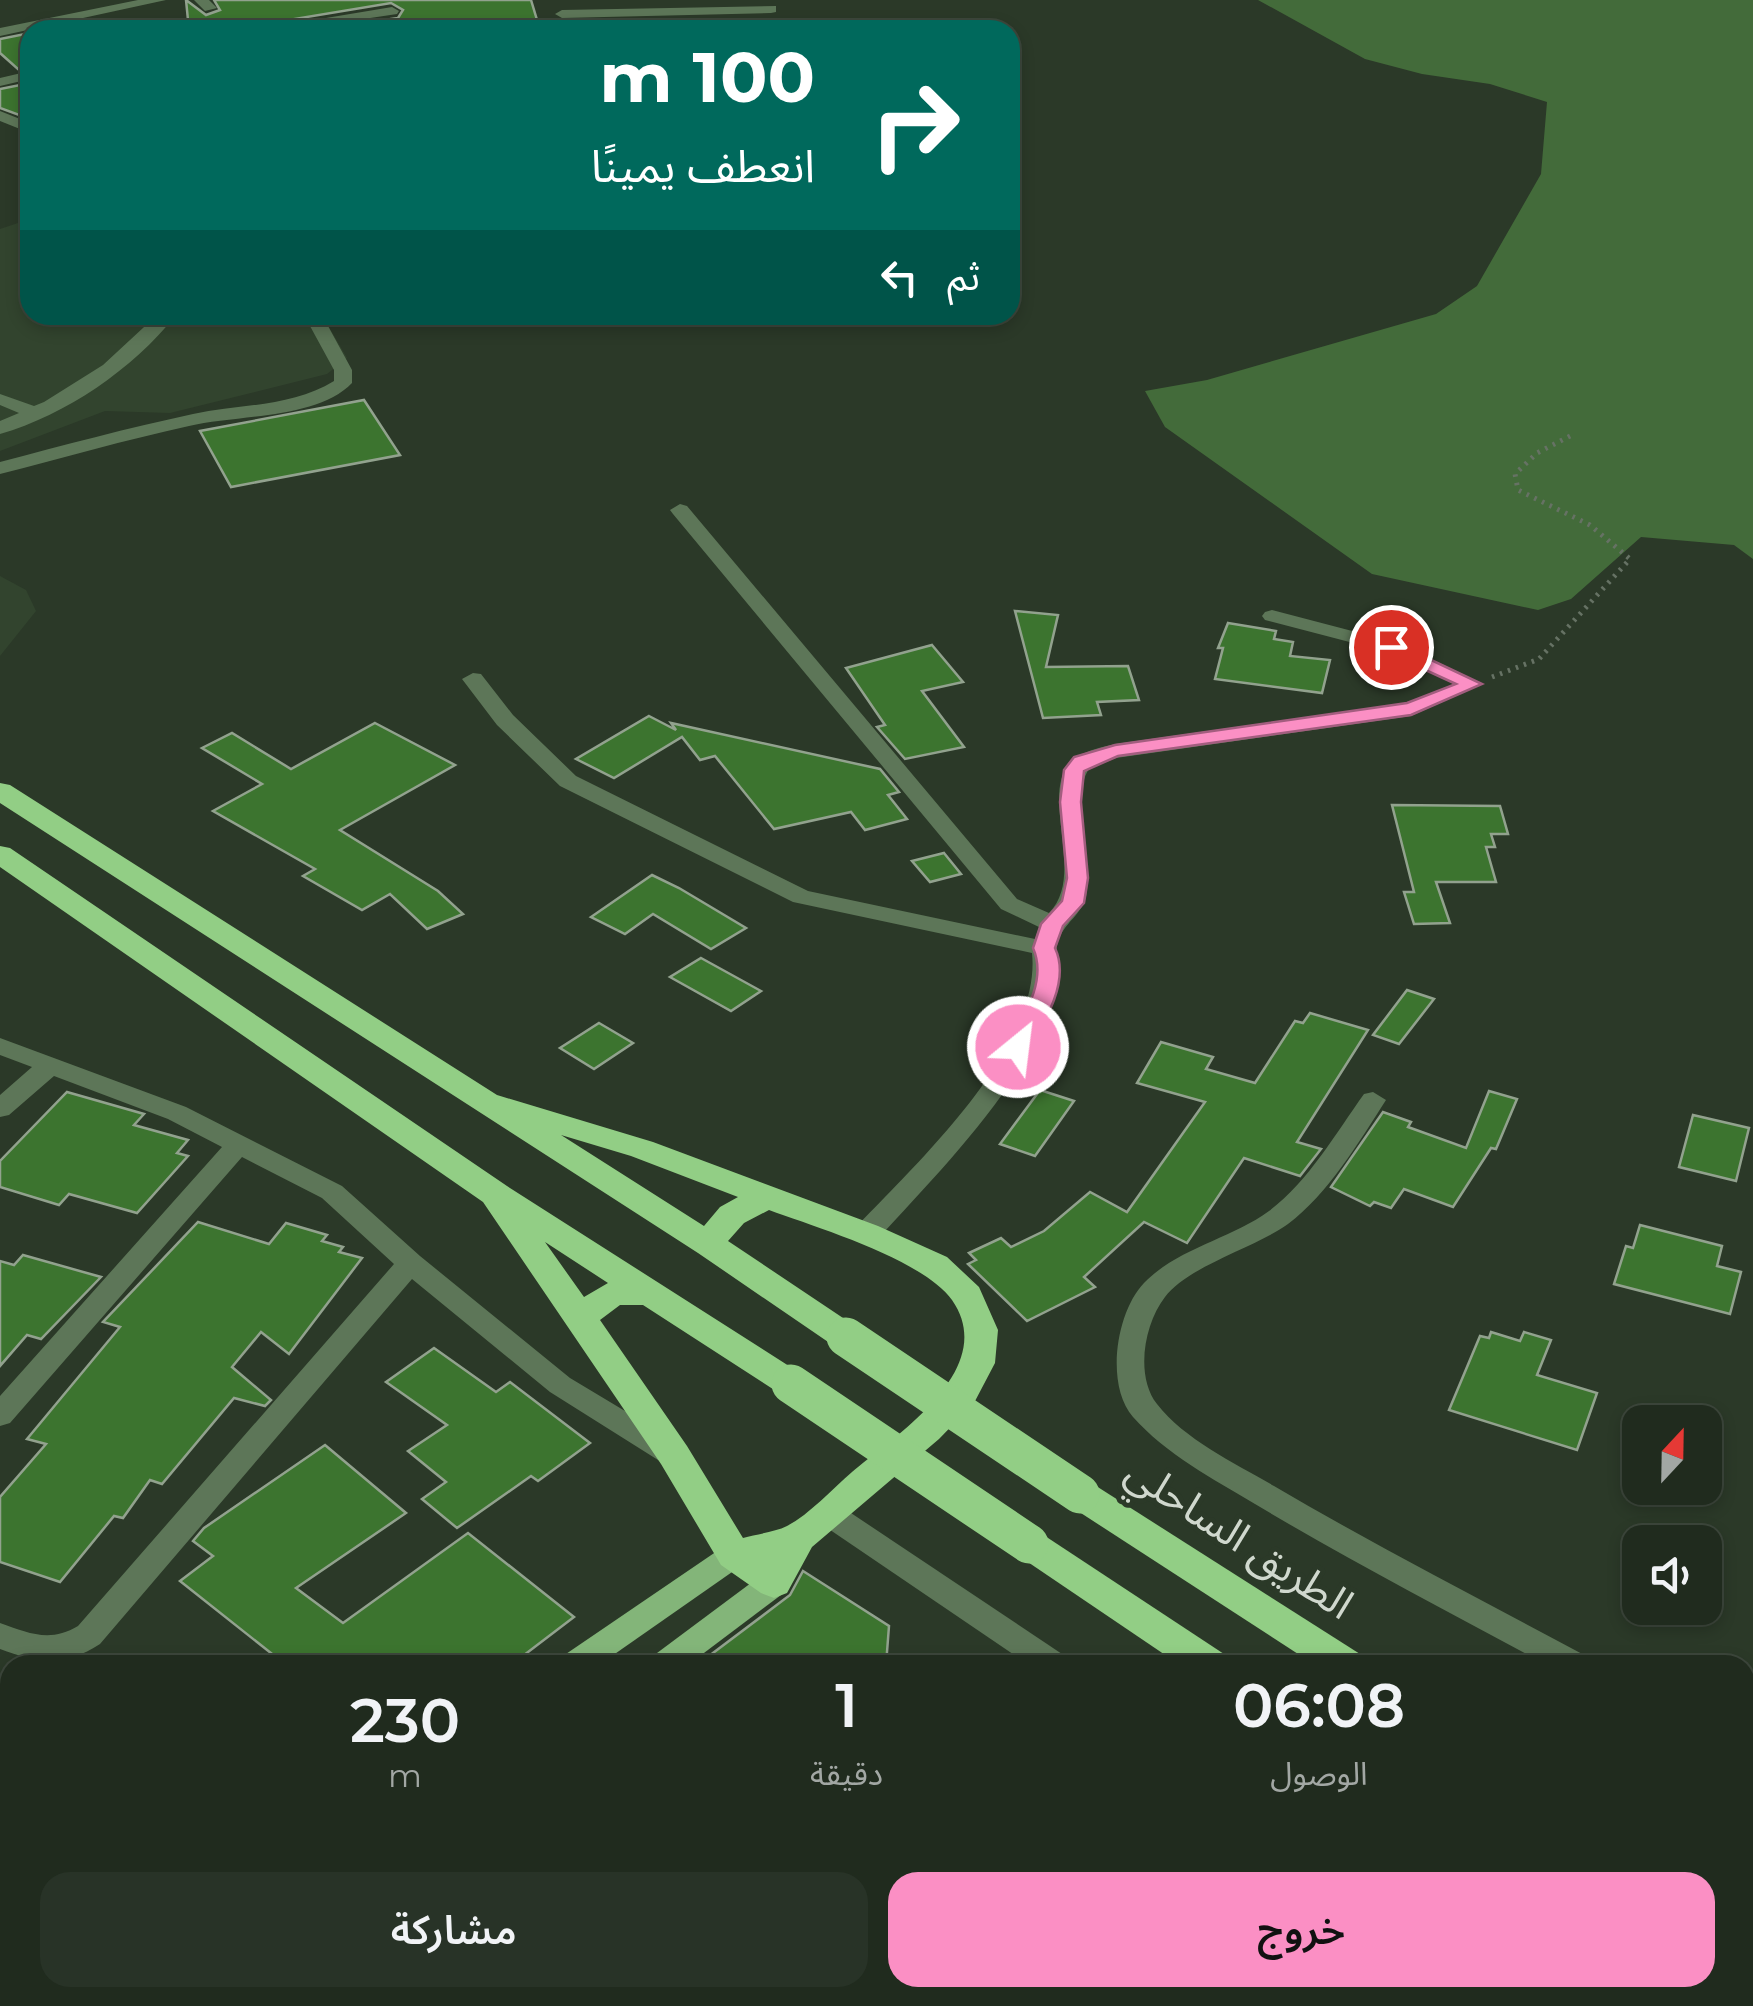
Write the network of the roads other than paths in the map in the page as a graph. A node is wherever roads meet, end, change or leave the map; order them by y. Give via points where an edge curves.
1 (159, 0) edge
2 (771, 4) edge
3 (392, 5) edge
4 (561, 7) edge
5 (60, 20) edge
6 (313, 20) edge
7 (157, 325) edge
8 (318, 325) edge
9 (0, 399) edge
10 (36, 413) junction
11 (0, 428) edge
12 (0, 468) edge
13 (680, 510) dead end
14 (1272, 616) dead end
15 (473, 679) dead end
16 (0, 790) edge
17 (0, 854) edge
18 (1048, 936) junction
19 (0, 1046) edge
20 (50, 1066) junction
21 (1373, 1100) dead end
22 (487, 1102) junction
23 (0, 1109) edge
24 (240, 1143) junction
25 (496, 1194) junction
26 (766, 1199) junction
27 (866, 1234) junction
28 (710, 1246) junction
29 (410, 1263) junction
30 (648, 1293) junction
31 (580, 1317) junction
32 (0, 1416) edge
33 (674, 1455) junction
34 (814, 1525) junction
35 (734, 1554) junction
36 (774, 1583) junction
37 (0, 1636) edge
38 (588, 1655) edge
39 (684, 1655) edge
40 (1037, 1655) edge
41 (1195, 1655) edge
42 (1330, 1655) edge
43 (1556, 1655) edge

1 - 5 street
2 - 4 street
3 - 6 street
7 - 10 street via 106,376
8 - 12 street via 343,370 337,388
9 - 10 street
10 - 11 street
13 - 18 street via 1009,904
14 - 18 street via 1391,647 1472,684 1411,709 1115,751 1082,762 1070,783 1073,903
15 - 18 street via 568,781 801,897
16 - 22 highway, الطريق الساحلي
17 - 25 highway
18 - 27 street via 1051,963 1042,1002 1018,1047 966,1122
19 - 20 street
20 - 23 street
20 - 24 street
21 - 43 street via 1319,1176 1278,1218 1154,1290 1134,1331 1128,1364 1142,1408 1196,1454 1303,1518
22 - 26 highway via 642,1149
22 - 28 highway, الطريق الساحلي
24 - 29 street via 332,1192
24 - 32 street
25 - 30 highway
25 - 31 highway
26 - 27 highway
26 - 28 highway via 727,1217
27 - 34 highway via 935,1265 968,1296 981,1330 978,1363 962,1394 926,1430
28 - 42 highway, الطريق الساحلي, bridge
29 - 33 street via 560,1384
29 - 37 street via 88,1635 70,1648 44,1652
30 - 31 highway via 613,1294
30 - 41 highway, bridge
31 - 33 highway
33 - 35 highway
34 - 35 highway
34 - 36 highway
34 - 40 street
35 - 36 highway
35 - 38 main road
36 - 39 main road

